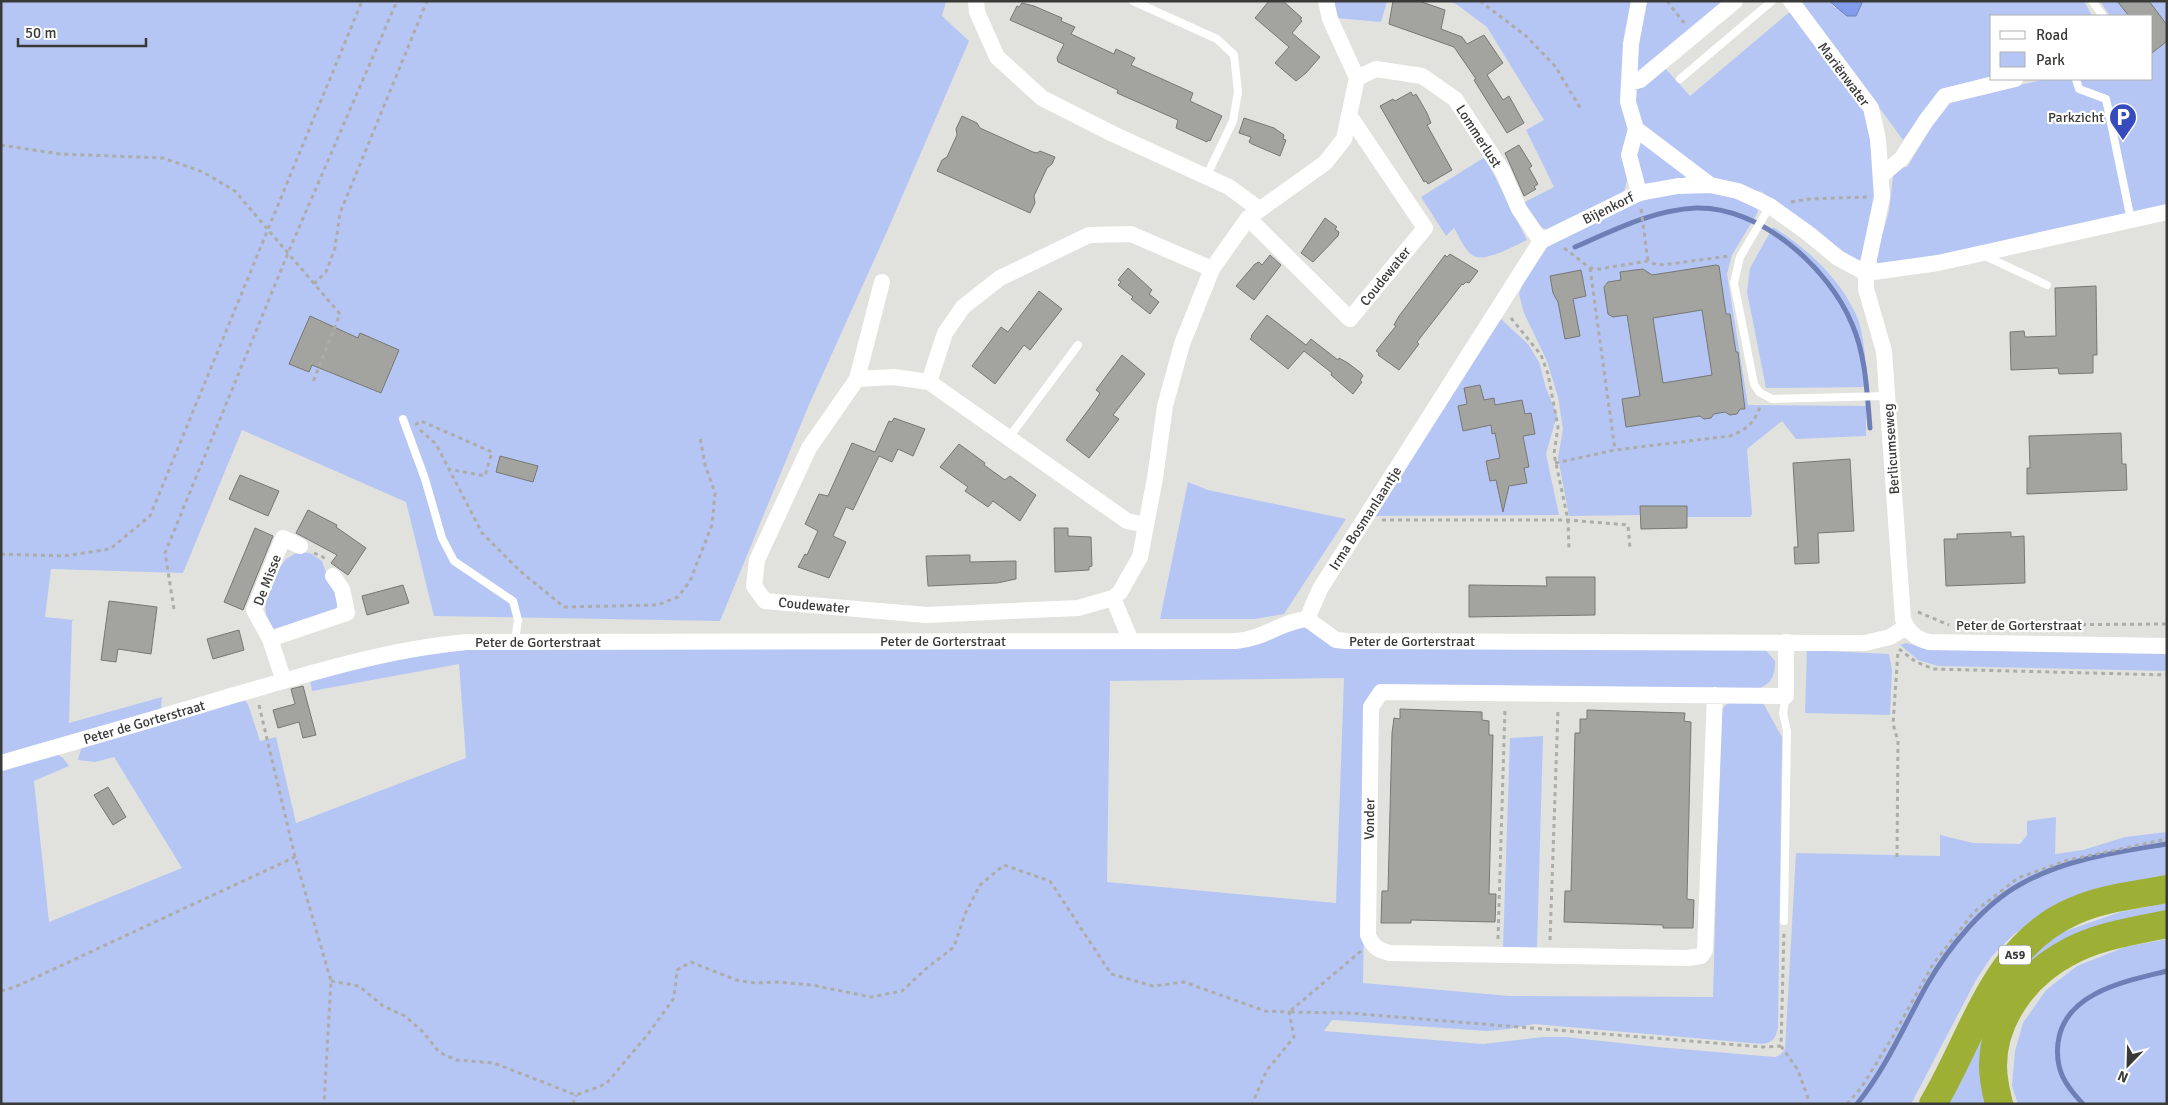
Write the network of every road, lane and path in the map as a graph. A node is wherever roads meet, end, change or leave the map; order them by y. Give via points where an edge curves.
1 (362, 1) edge
2 (396, 1) edge
3 (427, 1) edge
4 (976, 1) edge
5 (1133, 1) edge
6 (1326, 1) edge
7 (1480, 1) edge
8 (1639, 1) edge
9 (1667, 1) edge
10 (1735, 1) edge
11 (1772, 1) edge
12 (1790, 1) edge
13 (2092, 1) edge
14 (2102, 15) edge
15 (1694, 35) junction
16 (1357, 78) junction
17 (1680, 79) dead end
18 (2011, 80) edge
19 (2076, 80) edge
20 (1629, 83) junction
21 (1582, 111) dead end
22 (1349, 115) junction
23 (1636, 129) junction
24 (1, 145) edge
25 (1882, 175) junction
26 (1206, 177) junction
27 (1710, 185) junction
28 (1882, 197) junction
29 (1640, 201) junction
30 (1767, 211) junction
31 (2167, 212) edge
32 (1253, 214) junction
33 (2131, 220) junction
34 (268, 231) junction
35 (1546, 239) junction
36 (288, 253) junction
37 (1978, 254) junction
38 (1740, 257) junction
39 (1648, 261) junction
40 (1590, 268) junction
41 (1212, 269) junction
42 (1866, 272) junction
43 (882, 282) dead end
44 (314, 284) junction
45 (2048, 285) dead end
46 (1502, 306) junction
47 (1078, 345) dead end
48 (857, 379) junction
49 (312, 382) dead end
50 (929, 382) junction
51 (1765, 395) junction
52 (1883, 396) junction
53 (403, 419) joint
54 (415, 425) junction
55 (1010, 436) junction
56 (700, 437) dead end
57 (1616, 450) junction
58 (1555, 463) junction
59 (448, 468) junction
60 (1364, 520) junction
61 (1568, 520) junction
62 (1146, 524) junction
63 (300, 546) joint
64 (1630, 548) dead end
65 (1569, 549) dead end
66 (1, 554) edge
67 (333, 576) joint
68 (1113, 598) junction
69 (174, 609) dead end
70 (1307, 619) junction
71 (1904, 619) junction
72 (2167, 624) edge
73 (1952, 625) dead end
74 (2000, 625) dead end
75 (270, 639) junction
76 (516, 641) junction
77 (1131, 641) junction
78 (1786, 642) junction
79 (1894, 643) junction
80 (2167, 646) edge
81 (2167, 674) edge
82 (284, 681) junction
83 (255, 689) junction
84 (1505, 693) junction
85 (1558, 694) junction
86 (1715, 695) junction
87 (1786, 696) junction
88 (1, 763) edge
89 (2167, 839) edge
90 (295, 857) junction
91 (1897, 857) dead end
92 (2167, 889) edge
93 (1784, 921) joint
94 (2167, 924) edge
95 (1371, 943) junction
96 (1498, 955) junction
97 (1549, 956) junction
98 (331, 981) junction
99 (1, 991) edge
100 (1289, 1012) junction
101 (1781, 1046) junction
102 (576, 1095) junction
103 (324, 1104) edge
104 (573, 1104) edge
105 (1252, 1104) edge
106 (1810, 1104) edge
107 (1847, 1104) edge
108 (1932, 1104) edge
109 (2000, 1104) edge

1 - 34 path
2 - 36 path
3 - 44 path via 340,212 335,248 326,272
4 - 26 street, Coudewater via 976,12 997,57 1042,98
5 - 26 lane via 1217,39 1234,55 1238,92 1233,120
6 - 16 street via 1330,19
7 - 21 path via 1526,36 1555,66
8 - 20 street via 1631,44
9 - 15 path
10 - 15 street
11 - 17 lane
12 - 25 street, Mariënwater via 1871,108
13 - 14 lane
15 - 20 street via 1640,80
16 - 22 street
16 - 35 street, Lommerlust via 1376,69 1422,76 1455,99 1503,172 1519,209
18 - 25 street via 1945,96 1902,158
19 - 33 lane via 2079,89 2106,99
20 - 23 street via 1628,102
22 - 32 street via 1344,139 1325,163
22 - 32 street, Coudewater via 1425,228 1350,319
23 - 27 street
23 - 29 street via 1629,155
24 - 34 path via 60,154 163,158 203,172 235,191
25 - 28 street, Mariënwater
26 - 32 street, Coudewater via 1229,187
27 - 29 street, Bijenkorf via 1678,186
27 - 30 street, Bijenkorf via 1738,191
28 - 30 path via 1808,199
28 - 42 street, Mariënwater
29 - 35 street, Bijenkorf
29 - 39 path
30 - 38 lane
30 - 42 street, Bijenkorf via 1809,234 1838,258
31 - 33 street
32 - 41 street
33 - 37 street
34 - 36 path
34 - 66 path via 150,516 110,549 64,556
35 - 40 path
35 - 46 street
36 - 44 path
36 - 69 path via 164,553
37 - 42 street via 1938,263
37 - 45 lane
38 - 39 path via 1727,255 1657,265
38 - 51 lane via 1734,283 1754,384
39 - 40 path
40 - 57 path
41 - 50 street via 1131,234 1089,235 1000,278 963,307 945,333
41 - 62 street via 1182,344 1165,406
42 - 52 street, Berlicumseweg via 1866,289 1884,351
43 - 48 street, Coudewater
44 - 49 path via 340,314
46 - 58 path via 1541,355 1548,374 1558,427
46 - 60 street, Irma Bosmanlaantje
47 - 55 lane
48 - 50 street via 894,377
48 - 68 street, Coudewater via 809,448 756,560 754,586 765,601 926,615 1078,608
50 - 55 street
51 - 52 lane via 1772,399
51 - 57 path via 1754,422 1730,436
52 - 71 street, Berlicumseweg
53 - 54 path
53 - 76 lane via 442,538 454,561 513,600 518,620
54 - 59 path via 436,444
54 - 59 path via 422,421 492,452 485,476
55 - 62 street via 1127,521
56 - 59 path via 715,494 712,526 690,581 678,597 658,605 564,607 520,571 482,533
57 - 58 path
58 - 61 path
60 - 61 path
60 - 70 street, Irma Bosmanlaantje via 1320,589
61 - 64 path via 1628,525
61 - 65 path
62 - 68 street via 1140,556 1120,592
63 - 67 path via 323,557
63 - 75 street, De Misse via 283,538 254,610
67 - 75 street via 342,590 347,613
68 - 77 street
70 - 77 street, Peter de Gorterstraat via 1248,640
70 - 78 street, Peter de Gorterstraat via 1336,640 1346,641
71 - 73 path, Peter de Gorterstraat via 1916,611 1942,624
71 - 79 street, Peter de Gorterstraat
71 - 80 street, Peter de Gorterstraat via 1919,639 1929,642
72 - 74 path, Peter de Gorterstraat
75 - 82 street, De Misse
76 - 77 street, Peter de Gorterstraat
76 - 82 street, Peter de Gorterstraat via 435,645
78 - 79 street, Peter de Gorterstraat
78 - 87 street
79 - 81 path via 1916,662 1934,669
79 - 91 path via 1893,724 1898,741
82 - 83 street, Peter de Gorterstraat
83 - 88 street, Peter de Gorterstraat
83 - 90 path
84 - 85 street, Vonder
84 - 95 street, Vonder via 1381,692 1371,707 1368,935
84 - 96 path
85 - 86 street, Vonder
85 - 97 path
86 - 87 street, Vonder
86 - 97 street via 1705,950 1701,956 1687,958
87 - 93 lane via 1783,713 1787,731
89 - 107 path via 2068,860 2018,878 1974,912 1933,964 1892,1038 1861,1088
90 - 98 path
90 - 99 path
92 - 108 highway, A59 via 2075,910 2045,925 2008,963 1992,987
93 - 101 path
94 - 109 highway, A59 via 2124,933 2069,952 2031,978 2007,1012 1995,1047 1993,1066
95 - 96 street via 1378,950 1390,953
95 - 100 path
96 - 97 street
98 - 102 path via 359,986 383,1006 405,1016 439,1052 456,1060 494,1063
98 - 103 path
100 - 101 path via 1348,1013
100 - 102 path via 1265,1011 1184,982 1153,986 1111,974 1050,881 1004,865 980,885 965,914 954,947 902,991 871,997 812,985 755,983 736,980 691,962 677,970 674,998 606,1084
100 - 105 path via 1294,1037 1267,1070
101 - 106 path via 1798,1070
102 - 104 path

